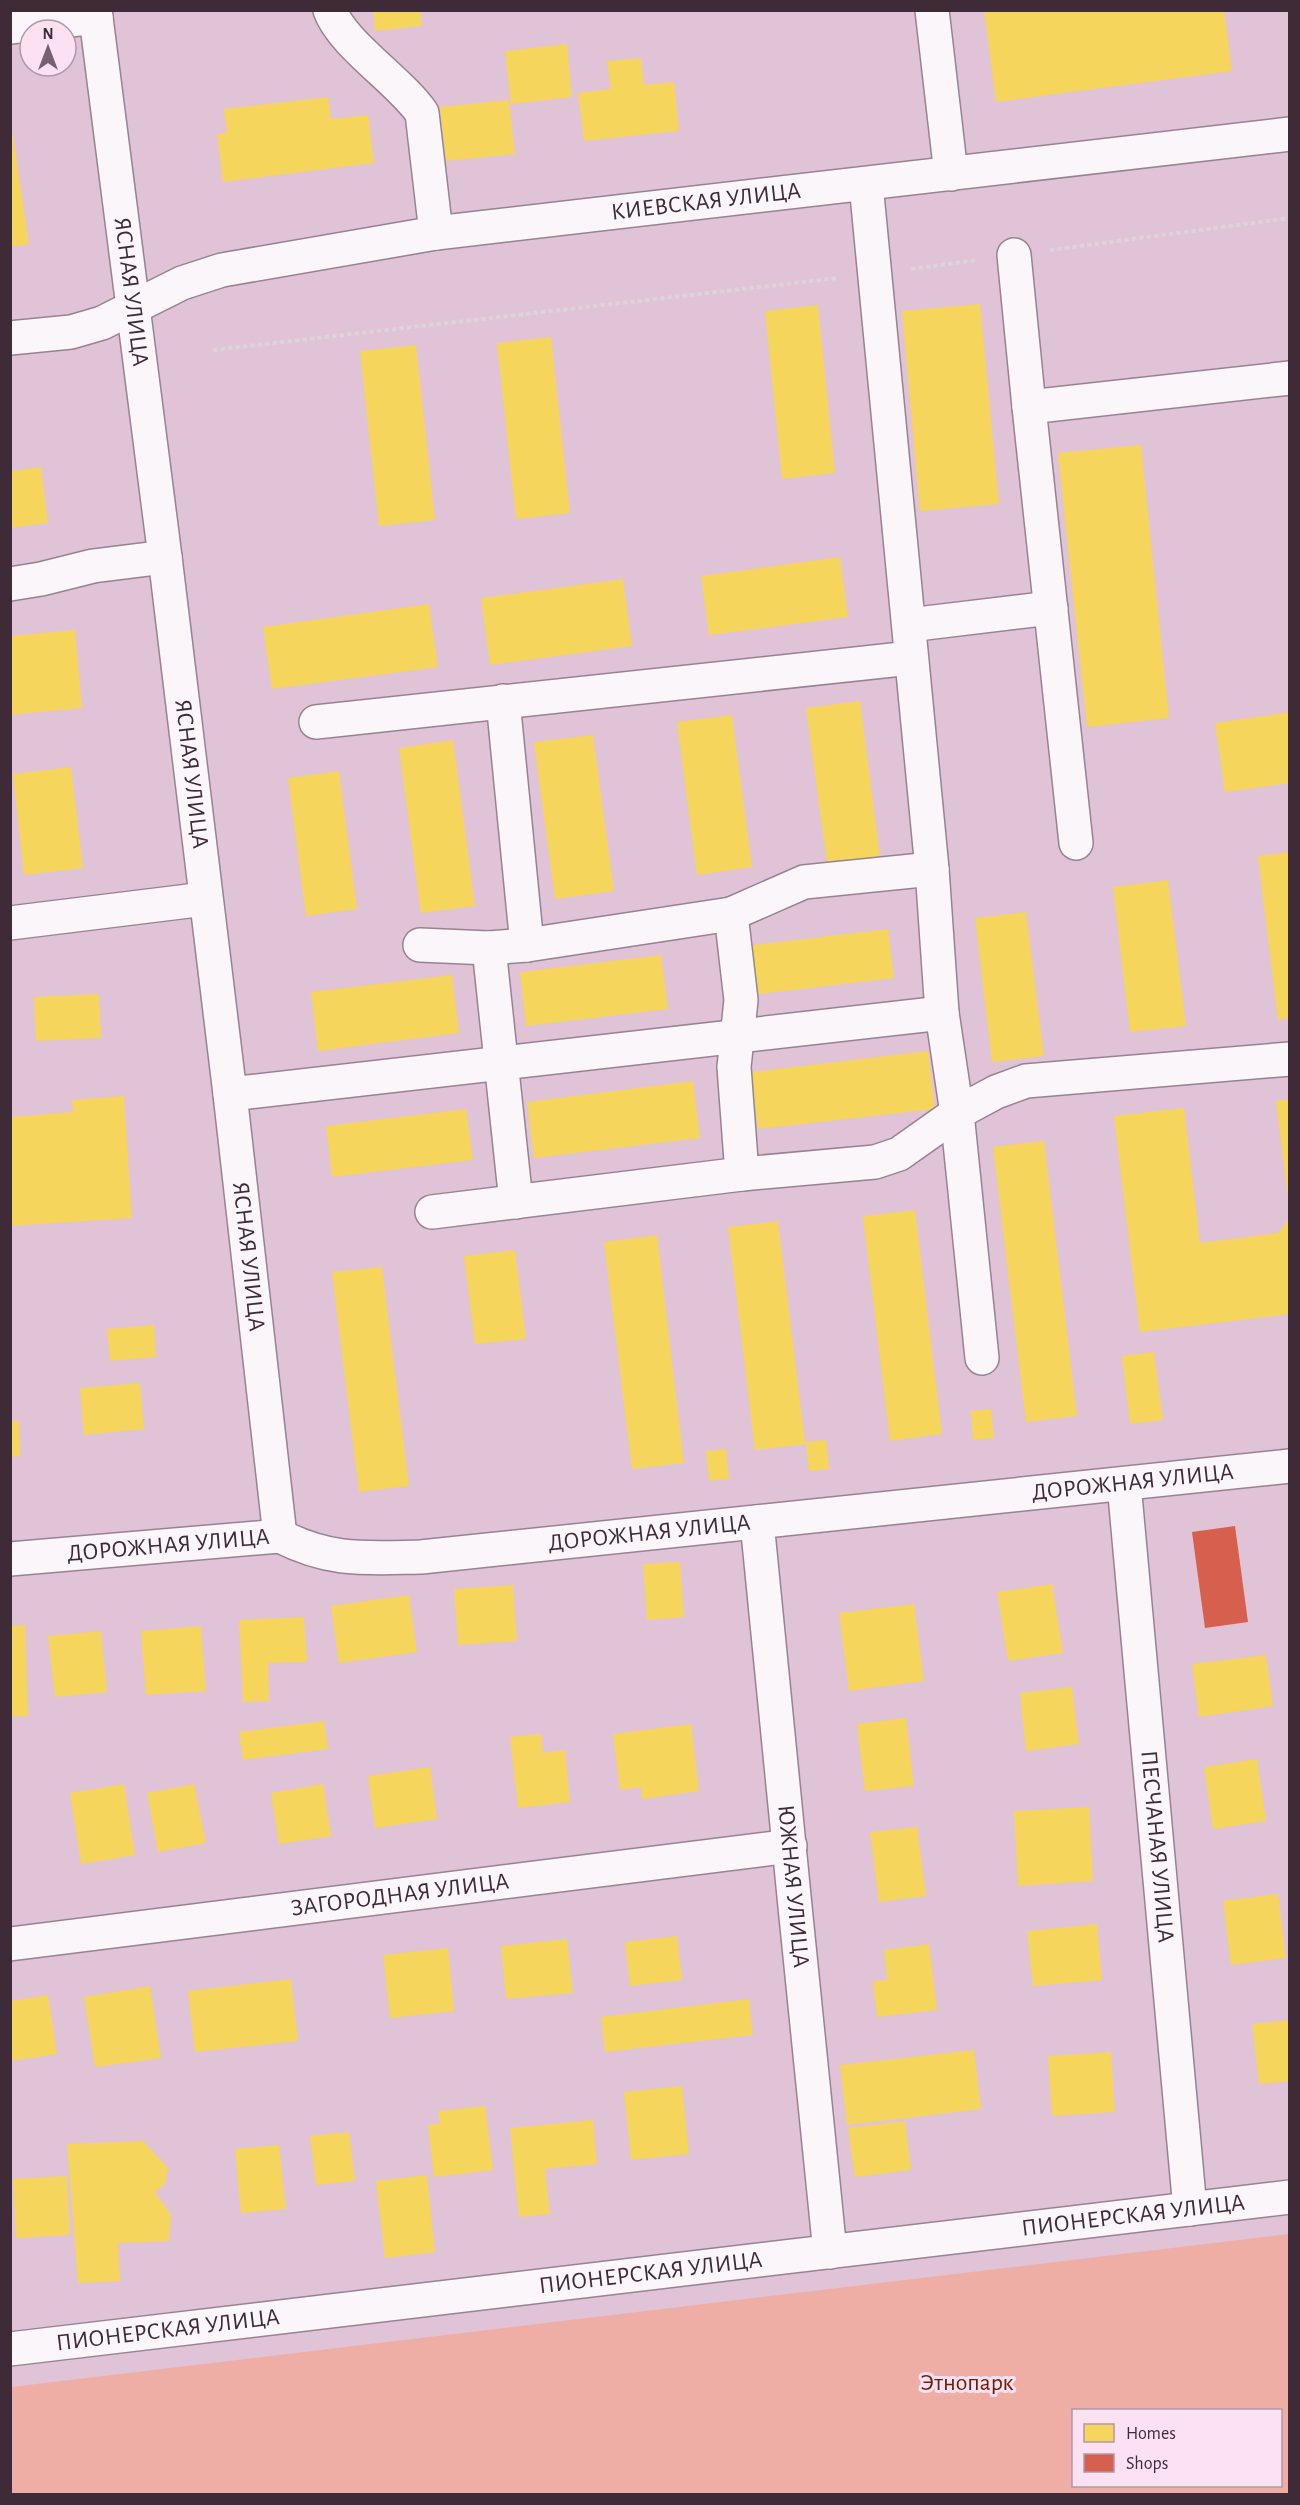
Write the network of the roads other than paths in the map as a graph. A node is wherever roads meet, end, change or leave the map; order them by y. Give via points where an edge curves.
1 (330, 10) edge
2 (932, 10) edge
3 (96, 14) edge
4 (10, 27) edge
5 (1290, 134) edge
6 (951, 174) junction
7 (866, 184) junction
8 (436, 233) junction
9 (1014, 255) road end
10 (132, 307) junction
11 (10, 338) edge
12 (1290, 378) edge
13 (1029, 407) junction
14 (165, 557) junction
15 (10, 584) edge
16 (1051, 608) junction
17 (909, 625) junction
18 (911, 658) junction
19 (503, 701) junction
20 (316, 722) dead end
21 (1076, 843) dead end
22 (932, 869) junction
23 (205, 899) junction
24 (731, 914) junction
25 (10, 923) edge
26 (420, 945) dead end
27 (527, 945) junction
28 (489, 948) junction
29 (942, 1013) junction
30 (737, 1037) junction
31 (1290, 1059) edge
32 (501, 1063) junction
33 (230, 1094) junction
34 (957, 1113) junction
35 (742, 1174) junction
36 (516, 1202) junction
37 (432, 1212) dead end
38 (982, 1358) dead end
39 (1290, 1466) edge
40 (1124, 1484) junction
41 (757, 1522) junction
42 (280, 1536) junction
43 (10, 1559) edge
44 (790, 1846) junction
45 (10, 1944) edge
46 (1290, 2197) edge
47 (1190, 2210) junction
48 (830, 2252) junction
49 (10, 2349) edge

1 - 8 street via 344,34 422,113
2 - 6 street
3 - 4 street
3 - 10 street, ЯСНАЯ УЛИЦА
5 - 6 street, КИЕВСКАЯ УЛИЦА
6 - 7 street, КИЕВСКАЯ УЛИЦА
7 - 8 street, КИЕВСКАЯ УЛИЦА
7 - 17 street
8 - 10 street, КИЕВСКАЯ УЛИЦА via 222,270 182,283
9 - 13 street
10 - 11 street, КИЕВСКАЯ УЛИЦА via 102,323 71,332
10 - 14 street, ЯСНАЯ УЛИЦА
12 - 13 street
13 - 16 street
14 - 15 street via 93,566
14 - 23 street, ЯСНАЯ УЛИЦА
16 - 17 street
16 - 21 street
17 - 18 street
18 - 19 street
18 - 22 street
19 - 20 street
19 - 27 street
22 - 24 street via 804,882
22 - 29 street
23 - 25 street
23 - 33 street, ЯСНАЯ УЛИЦА
24 - 27 street
24 - 30 street via 741,1000
26 - 28 street
27 - 28 street
28 - 32 street
29 - 30 street
29 - 34 street
30 - 32 street
30 - 35 street via 734,1067
31 - 34 street via 1026,1081
32 - 33 street
32 - 36 street
33 - 42 street, ЯСНАЯ УЛИЦА
34 - 35 street via 899,1154 875,1162
34 - 38 street
35 - 36 street
36 - 37 street
39 - 40 street, ДОРОЖНАЯ УЛИЦА
40 - 41 street, ДОРОЖНАЯ УЛИЦА
40 - 47 street, ПЕСЧАНАЯ УЛИЦА
41 - 42 street, ДОРОЖНАЯ УЛИЦА via 421,1557 350,1558 306,1549
41 - 44 street, ЮЖНАЯ УЛИЦА
42 - 43 street, ДОРОЖНАЯ УЛИЦА
44 - 45 street, ЗАГОРОДНАЯ УЛИЦА
44 - 48 street, ЮЖНАЯ УЛИЦА
46 - 47 street, ПИОНЕРСКАЯ УЛИЦА
47 - 48 street, ПИОНЕРСКАЯ УЛИЦА
48 - 49 street, ПИОНЕРСКАЯ УЛИЦА

